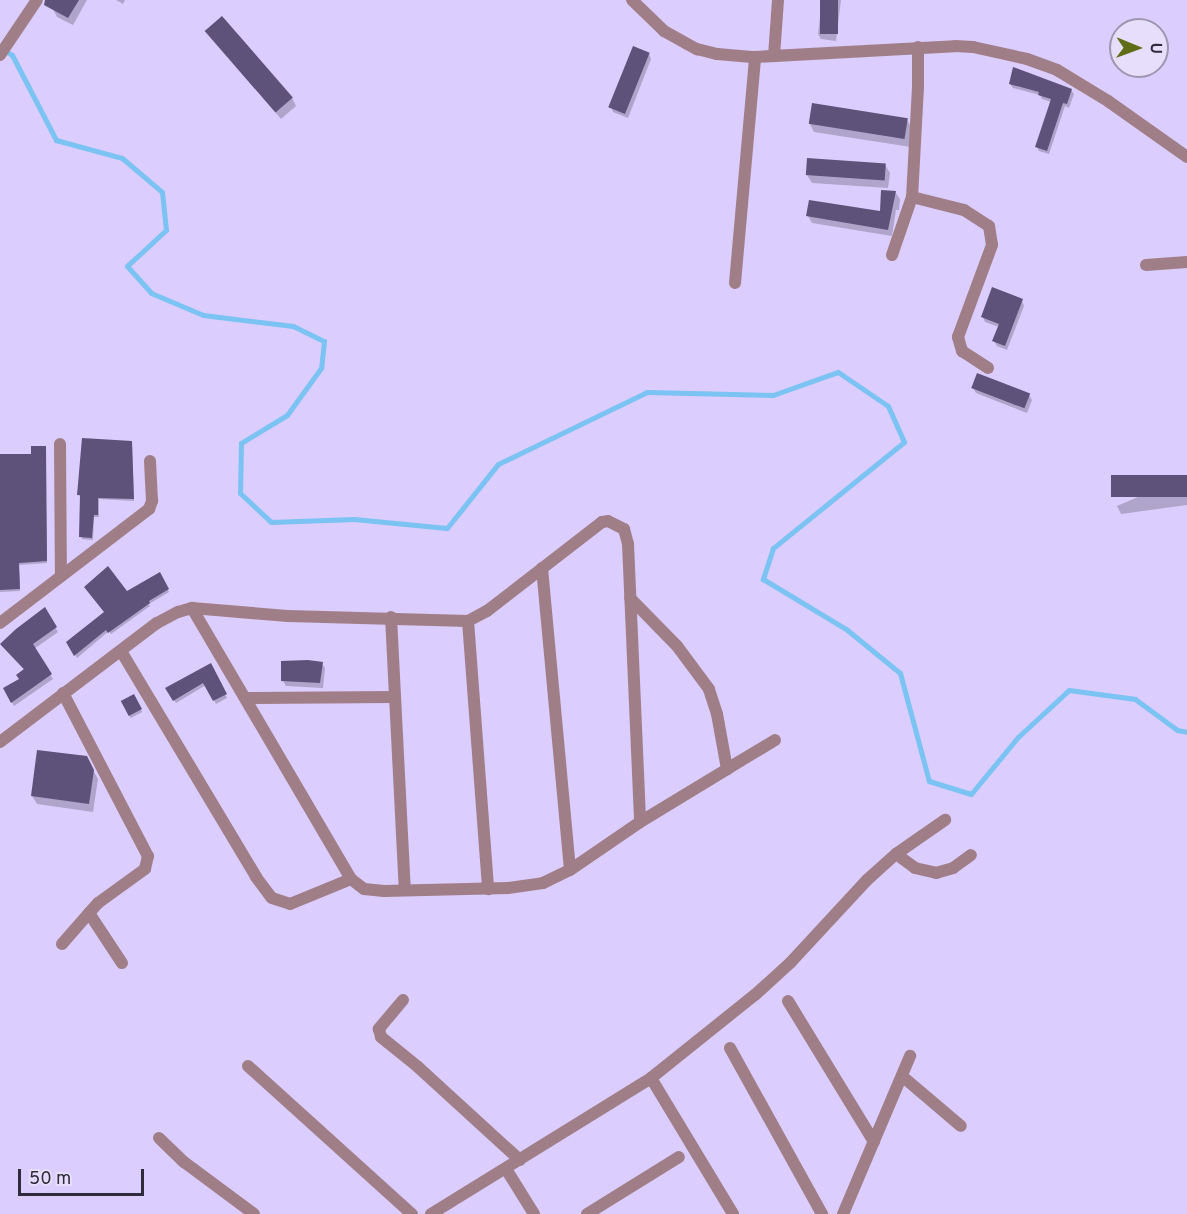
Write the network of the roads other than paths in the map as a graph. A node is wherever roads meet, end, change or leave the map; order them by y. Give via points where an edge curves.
1 (37, 0) edge
2 (632, 0) edge
3 (778, 0) edge
4 (918, 47) junction
5 (0, 55) edge
6 (774, 56) junction
7 (755, 57) junction
8 (1187, 157) edge
9 (912, 197) junction
10 (892, 255) dead end
11 (1187, 262) edge
12 (1146, 265) dead end
13 (735, 284) dead end
14 (988, 368) dead end
15 (60, 444) dead end
16 (150, 461) dead end
17 (542, 568) junction
18 (61, 576) junction
19 (630, 598) junction
20 (192, 608) junction
21 (392, 617) junction
22 (468, 621) junction
23 (0, 623) edge
24 (121, 651) junction
25 (63, 693) junction
26 (394, 697) junction
27 (245, 698) junction
28 (775, 740) dead end
29 (0, 742) edge
30 (727, 769) junction
31 (945, 820) dead end
32 (640, 822) junction
33 (896, 854) junction
34 (971, 855) dead end
35 (570, 870) junction
36 (351, 879) junction
37 (405, 889) junction
38 (488, 889) junction
39 (89, 913) junction
40 (62, 944) dead end
41 (122, 963) dead end
42 (403, 1000) dead end
43 (788, 1001) dead end
44 (730, 1048) dead end
45 (910, 1056) dead end
46 (248, 1066) dead end
47 (902, 1076) junction
48 (651, 1078) junction
49 (961, 1126) dead end
50 (159, 1138) dead end
51 (874, 1142) junction
52 (679, 1157) dead end
53 (520, 1160) junction
54 (506, 1169) junction
55 (254, 1214) edge
56 (412, 1214) edge
57 (431, 1214) edge
58 (534, 1214) edge
59 (587, 1214) edge
60 (733, 1214) edge
61 (822, 1214) edge
62 (843, 1214) edge

1 - 5 street
2 - 7 street via 664,31 697,49
3 - 6 street
4 - 6 street
4 - 8 street via 973,47 1057,70
4 - 9 street
6 - 7 street
7 - 13 street
9 - 10 street
9 - 14 street via 964,210 989,226 992,245 958,337 962,351
11 - 12 street
15 - 18 street
16 - 18 street via 149,509
17 - 19 street via 602,522 613,521 626,533
17 - 22 street
17 - 35 street
18 - 23 street
19 - 30 street via 677,646 709,690
19 - 32 street
20 - 21 street via 288,616
20 - 24 street via 168,616
20 - 27 street
21 - 22 street
21 - 26 street
22 - 38 street
24 - 25 street
24 - 36 street via 272,898 290,904
25 - 29 street
25 - 39 street via 149,860 145,870
26 - 27 street
26 - 37 street
27 - 36 street
28 - 30 street
30 - 32 street
31 - 33 street
32 - 35 street
33 - 34 street via 922,872 936,873 953,868
33 - 48 street via 756,994
35 - 38 street via 526,887
36 - 37 street via 361,888 371,890
37 - 38 street
39 - 40 street
39 - 41 street
42 - 53 street via 379,1029 381,1037
43 - 51 street
44 - 61 street
45 - 47 street
46 - 56 street
47 - 49 street
47 - 51 street
48 - 53 street
48 - 60 street
50 - 55 street
51 - 62 street
52 - 59 street
53 - 54 street
54 - 57 street
54 - 58 street

